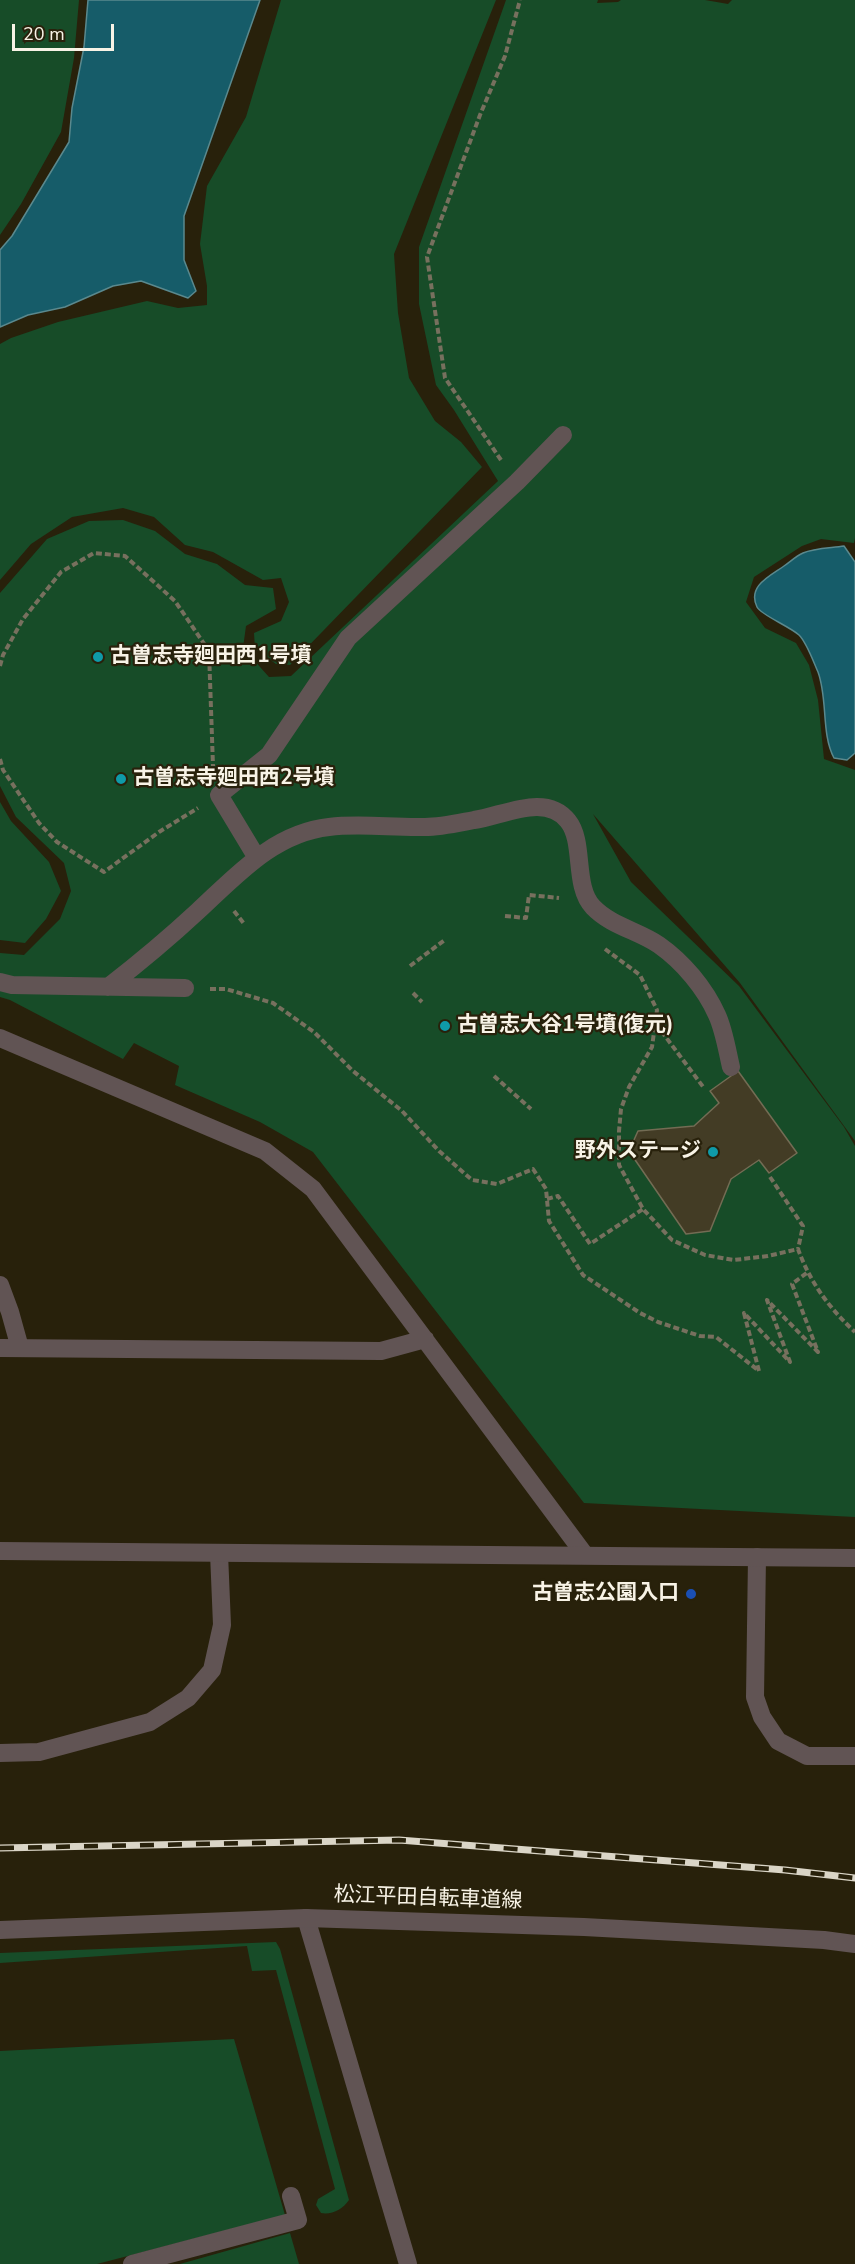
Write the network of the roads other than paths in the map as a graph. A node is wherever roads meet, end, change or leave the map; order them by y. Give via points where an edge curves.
1 (563, 435) dead end
2 (257, 858) junction
3 (0, 982) edge
4 (108, 987) junction
5 (185, 988) road end
6 (0, 1038) edge
7 (731, 1067) dead end
8 (0, 1285) edge
9 (425, 1339) junction
10 (0, 1348) edge
11 (20, 1348) junction
12 (0, 1551) edge
13 (219, 1553) junction
14 (585, 1555) junction
15 (757, 1557) junction
16 (855, 1558) edge
17 (0, 1752) edge
18 (855, 1756) edge
19 (306, 1918) junction
20 (0, 1930) edge
21 (855, 1944) edge
22 (291, 2196) dead end
23 (132, 2264) edge
24 (408, 2264) edge

1 - 2 street via 348,638 269,755 219,795
2 - 4 street
2 - 7 street via 295,836 328,827 427,827 529,807 549,807 568,821 577,843 581,880 592,906 621,927 659,945 690,972 717,1015
3 - 4 street
4 - 5 street
6 - 9 street via 265,1151 313,1189
8 - 11 street
9 - 11 street via 381,1351
9 - 14 street
10 - 11 street
12 - 13 street
13 - 14 street
13 - 17 street via 222,1625 212,1670 188,1698 150,1722 39,1752
14 - 15 street
15 - 16 street
15 - 18 street via 755,1697 762,1717 778,1741 807,1756
19 - 20 street, 松江平田自転車道線
19 - 21 street, 松江平田自転車道線 via 584,1927
19 - 24 street
22 - 23 street via 298,2220

